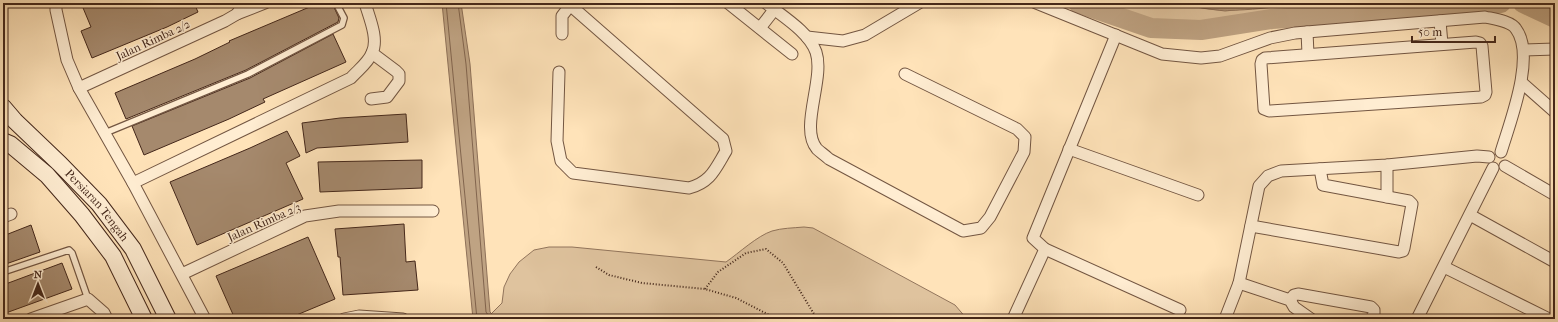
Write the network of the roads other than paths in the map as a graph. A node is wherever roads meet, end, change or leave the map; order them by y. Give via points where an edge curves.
1 (56, 3) edge
2 (244, 3) edge
3 (265, 3) edge
4 (336, 3) edge
5 (365, 3) edge
6 (728, 3) edge
7 (919, 3) edge
8 (1036, 3) edge
9 (571, 4) edge
10 (770, 6) edge
11 (236, 14) junction
12 (1440, 21) junction
13 (760, 28) junction
14 (1307, 32) junction
15 (562, 34) dead end
16 (1116, 35) junction
17 (807, 37) junction
18 (1442, 44) junction
19 (1555, 49) edge
20 (1524, 50) junction
21 (372, 53) junction
22 (792, 54) dead end
23 (1308, 54) junction
24 (559, 72) dead end
25 (905, 74) dead end
26 (1522, 83) junction
27 (79, 88) junction
28 (370, 99) dead end
29 (3, 107) edge
30 (1555, 112) edge
31 (105, 133) junction
32 (3, 141) edge
33 (1069, 148) junction
34 (1501, 152) junction
35 (1491, 163) junction
36 (1387, 164) junction
37 (1505, 166) junction
38 (1320, 169) junction
39 (133, 183) junction
40 (1198, 195) dead end
41 (1555, 195) edge
42 (1386, 196) junction
43 (432, 211) dead end
44 (1470, 215) junction
45 (1251, 226) junction
46 (1044, 249) junction
47 (1555, 262) edge
48 (1444, 267) junction
49 (3, 272) edge
50 (182, 274) junction
51 (1239, 283) junction
52 (88, 299) junction
53 (1290, 300) junction
54 (1180, 310) dead end
55 (31, 319) edge
56 (107, 319) edge
57 (144, 319) edge
58 (168, 319) edge
59 (206, 319) edge
60 (344, 319) edge
61 (403, 319) edge
62 (1013, 319) edge
63 (1225, 319) edge
64 (1311, 319) edge
65 (1371, 319) edge
66 (1417, 319) edge
67 (1549, 319) edge

1 - 27 street via 67,60
2 - 11 street, Jalan Rimba 2/2
3 - 11 street, Jalan Rimba 2/2
4 - 31 lane via 344,18 342,25 248,74
5 - 21 street via 373,31
6 - 13 street
7 - 17 street via 865,35 843,41
8 - 16 street
9 - 15 street via 562,16
9 - 24 street via 723,139 726,151 708,179 689,188 573,173 561,161 557,141
10 - 13 street
10 - 17 street
11 - 27 street, Jalan Rimba 2/2
12 - 14 street
12 - 18 street
12 - 20 street via 1485,17 1502,21 1516,28
13 - 22 street
14 - 16 street via 1270,38 1220,56 1201,58 1162,54
14 - 23 street
16 - 33 street
17 - 25 street via 816,53 818,73 810,130 816,148 829,159 963,231 981,228 990,217 1024,152 1025,137 1017,128
18 - 23 street
18 - 23 street via 1480,43 1485,95 1266,111 1262,60
19 - 20 street
20 - 26 street
21 - 28 street via 399,74 399,81 387,96
21 - 39 street via 351,78
26 - 30 street
26 - 34 street
27 - 31 street
29 - 58 street, Persiaran Tengah via 99,204 133,249
31 - 39 street
32 - 57 street, Persiaran Tengah via 47,175 82,215 113,256
33 - 40 street
33 - 46 street via 1033,238
34 - 35 street via 1492,154
34 - 37 street via 1505,156
35 - 36 street via 1477,156
35 - 37 street via 1497,169
35 - 44 street
36 - 38 street
36 - 42 street
37 - 41 street
38 - 42 street via 1323,185
38 - 45 street via 1281,171 1268,176 1259,186
39 - 50 street
42 - 45 street via 1412,204 1403,251
43 - 50 street, Jalan Rimba 2/3 via 339,211 305,216
44 - 47 street
44 - 48 street
45 - 51 street
46 - 54 street
46 - 62 street
48 - 66 street
48 - 67 street
49 - 52 lane via 69,250
50 - 59 street
51 - 53 street
51 - 63 street
52 - 55 street
52 - 56 street
53 - 64 street via 1294,307
53 - 65 street via 1298,294 1371,307 1374,314
60 - 61 street via 359,316

